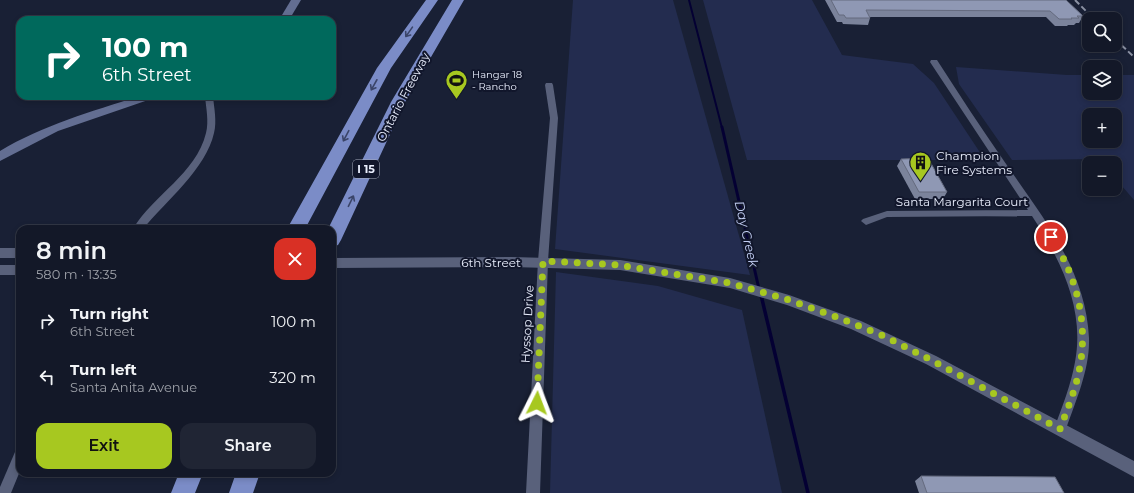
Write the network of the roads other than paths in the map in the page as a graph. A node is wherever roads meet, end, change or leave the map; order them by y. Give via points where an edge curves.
1 (296, 0) edge
2 (432, 0) edge
3 (458, 0) edge
4 (286, 16) edge
5 (934, 62) dead end
6 (548, 85) dead end
7 (139, 100) edge
8 (209, 100) edge
9 (0, 157) edge
10 (1036, 213) junction
11 (866, 221) dead end
12 (141, 225) edge
13 (298, 225) edge
14 (336, 232) edge
15 (0, 253) edge
16 (16, 253) edge
17 (543, 261) junction
18 (336, 263) edge
19 (0, 270) edge
20 (16, 270) edge
21 (1060, 429) junction
22 (16, 465) edge
23 (1134, 469) edge
24 (189, 477) edge
25 (247, 477) edge
26 (4, 493) edge
27 (183, 493) edge
28 (241, 493) edge
29 (533, 493) edge

1 - 4 main road
2 -> 13 highway, I 15 via 384,68
14 -> 3 highway, Ontario Freeway / I 15 via 398,102
5 - 10 street
6 - 17 street, Hyssop Drive via 554,118
7 - 9 main road via 48,132
8 - 12 street via 210,132 201,153
10 - 11 street, Santa Margarita Court via 887,214
10 - 21 street via 1070,273 1082,323 1079,373
15 - 16 street
17 - 18 street, 6th Street
17 - 21 street, 6th Street via 620,265 730,283 789,300 890,339
17 - 29 street, Hyssop Drive
19 - 20 street
21 - 23 street, 6th Street
22 - 26 street
24 - 27 highway
25 - 28 highway

